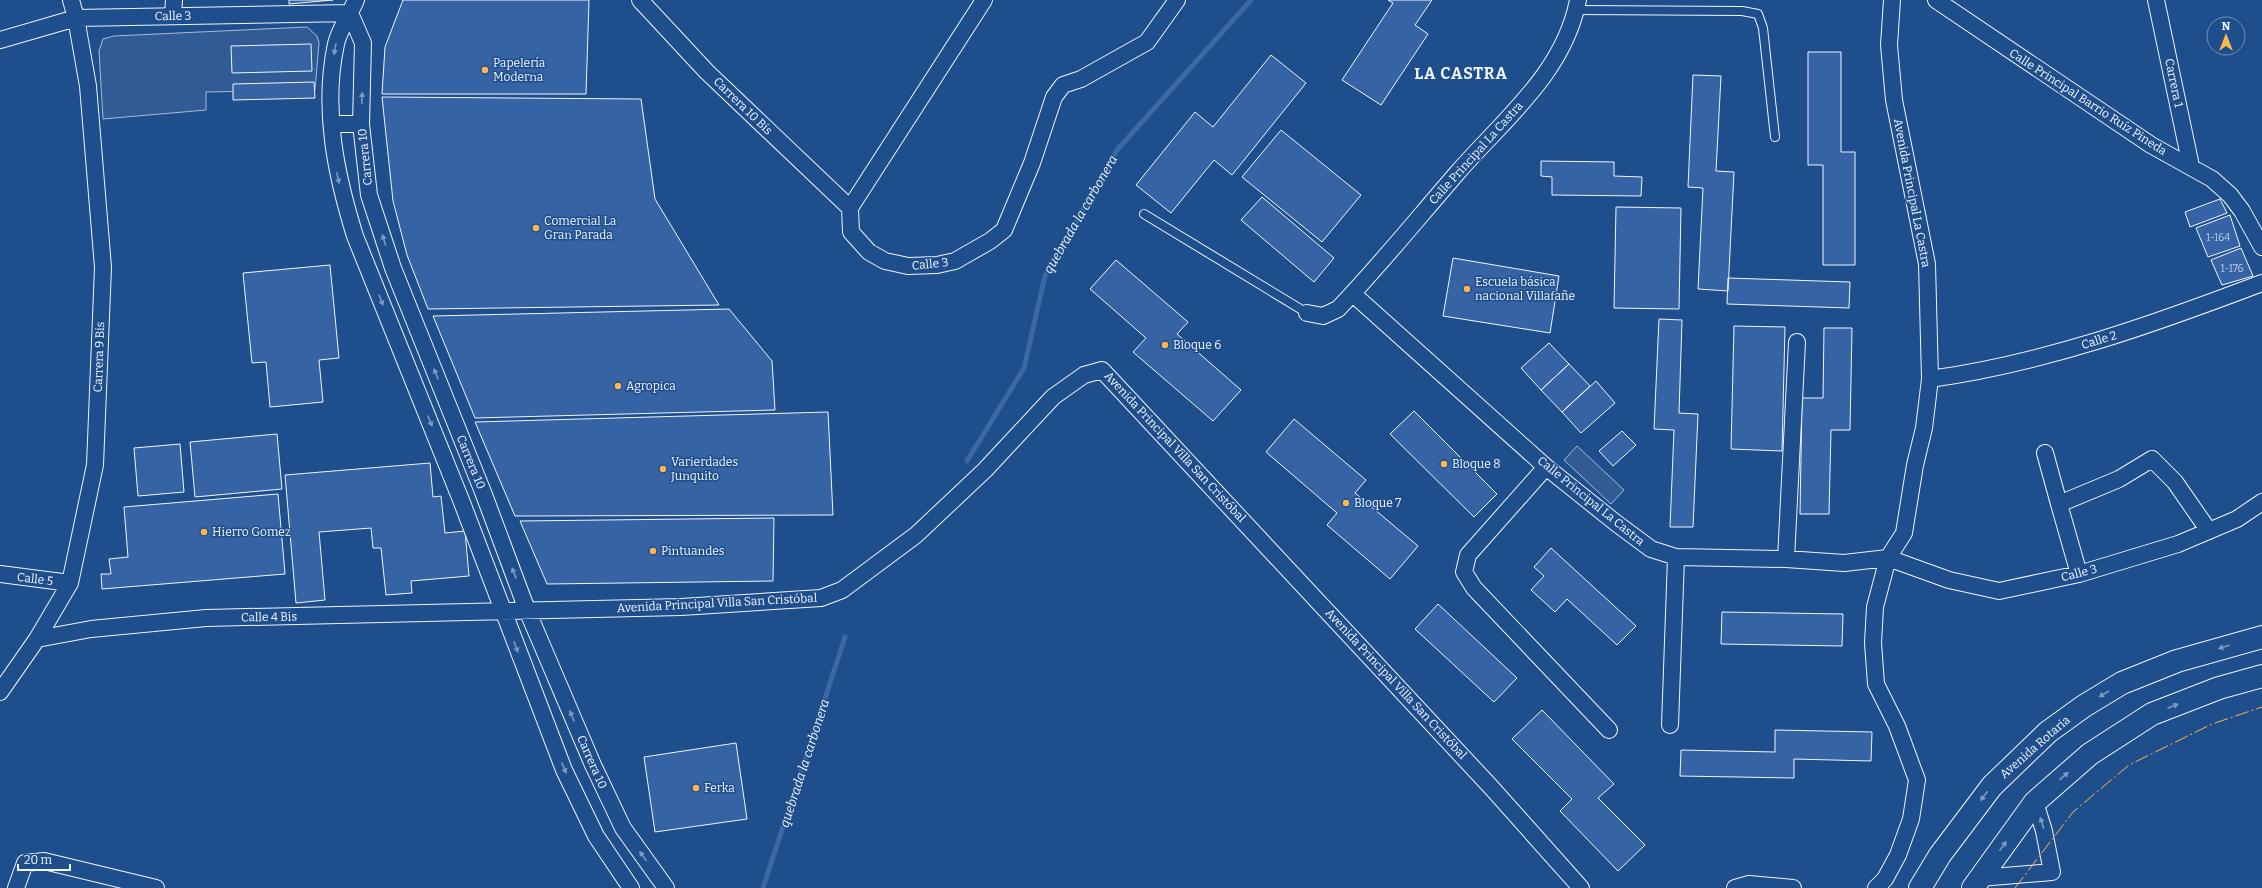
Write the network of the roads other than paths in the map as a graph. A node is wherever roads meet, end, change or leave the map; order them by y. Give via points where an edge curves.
1 (71, 0) edge
2 (174, 0) edge
3 (640, 0) edge
4 (984, 0) edge
5 (1177, 0) edge
6 (1892, 0) edge
7 (1936, 0) edge
8 (2156, 0) edge
9 (1577, 5) edge
10 (353, 6) edge
11 (173, 16) junction
12 (76, 18) junction
13 (0, 40) edge
14 (332, 124) junction
15 (361, 124) junction
16 (1775, 137) dead end
17 (2191, 166) junction
18 (850, 208) junction
19 (1144, 214) dead end
20 (2262, 247) edge
21 (393, 268) junction
22 (370, 274) junction
23 (2262, 283) edge
24 (1353, 294) junction
25 (1307, 313) joint
26 (1797, 342) dead end
27 (1930, 379) junction
28 (2045, 453) dead end
29 (1546, 467) junction
30 (2262, 502) edge
31 (2059, 504) junction
32 (2209, 531) junction
33 (1676, 557) junction
34 (1888, 558) junction
35 (1786, 559) junction
36 (0, 574) edge
37 (2079, 574) junction
38 (70, 583) junction
39 (502, 610) junction
40 (527, 610) junction
41 (2262, 637) edge
42 (38, 639) junction
43 (2262, 676) edge
44 (0, 692) edge
45 (1670, 725) dead end
46 (1609, 730) dead end
47 (2035, 802) junction
48 (1977, 883) edge
49 (16, 888) edge
50 (156, 888) edge
51 (631, 888) edge
52 (666, 888) edge
53 (1581, 888) edge
54 (1735, 888) edge
55 (1793, 888) edge
56 (1876, 888) edge
57 (1920, 888) edge

1 - 12 street, Carrera 9 Bis
2 - 11 street
3 - 18 street, Carrera 10 Bis via 707,72
4 - 18 street
5 - 18 street, Calle 3 via 1147,42 1081,79 1063,85 1054,97 1032,163 1004,230 990,241 955,261 937,265 908,266 884,261 869,252 851,232
6 - 27 street, Avenida Principal La Castra via 1889,45 1894,100 1927,264
7 - 17 street, Calle Principal Barrio Ruíz Pineda via 2151,145
8 - 17 street, Carrera 1
9 - 16 lane via 1742,11 1758,14 1763,28
9 - 24 street, Calle Principal La Castra via 1567,36 1550,68 1509,119 1460,170
10 - 11 street, Calle 3
10 -> 14 street, Carrera 10 via 336,43 330,82
15 -> 10 street, Carrera 10 via 364,43
11 - 12 street, Calle 3
12 - 13 street, Calle 3
12 - 38 street, Carrera 9 Bis via 88,86 103,267 95,465
14 - 15 street
14 -> 22 street, Carrera 10 via 335,160 343,197
21 -> 15 street, Carrera 10 via 369,195
17 - 20 street, Calle Principal Barrio Ruíz Pineda via 2212,179 2230,195
19 - 25 lane
21 - 22 street
40 -> 21 street, Carrera 10 via 483,492
22 -> 39 street, Carrera 10 via 461,500
23 - 27 street, Calle 2 via 2147,325 2080,346 1968,374
24 - 25 street, Calle Principal La Castra via 1338,309 1323,316
24 - 29 street, Calle Principal La Castra
26 - 35 street
27 - 34 street, Avenida Principal La Castra via 1924,428 1904,533
28 - 31 street
29 - 33 street, Calle Principal La Castra via 1651,549
29 - 46 street via 1468,555 1464,572 1474,588
30 - 32 street, Calle 3 via 2237,518
31 - 32 street via 2119,479 2152,459 2175,482
31 - 37 street
32 - 37 street, Calle 3 via 2178,544
33 - 35 street, Calle Principal La Castra
33 - 45 street
34 - 35 street, Calle Principal La Castra via 1844,563
34 - 37 street, Calle 3 via 1949,580 1999,591
34 - 56 street, Avenida Principal La Castra via 1875,607 1873,643 1876,684 1897,726 1917,780 1911,819 1898,855 1885,879
36 - 38 street, Calle 5
38 - 42 street, Carrera 9 Bis
39 - 40 street, Avenida Principal Villa San Cristóbal
39 - 42 street, Calle 4 Bis via 206,618 92,629
39 -> 51 street, Carrera 10 via 564,770 596,836
52 -> 40 street, Carrera 10 via 623,828 593,765
40 - 53 street, Avenida Principal Villa San Cristóbal via 681,607 806,600 821,598 842,590 916,534 985,470 1053,397 1084,375 1102,370 1490,786
41 -> 57 main road, Avenida Rotaria via 2177,661 2122,683 2048,732 1992,786 1940,855
42 - 44 street, Carrera 9 Bis
47 -> 43 main road via 2090,754 2152,714 2219,688
48 -> 47 main road
48 -> 47 street via 2052,872
49 - 50 street via 25,863 44,861
54 - 55 street via 1749,884

